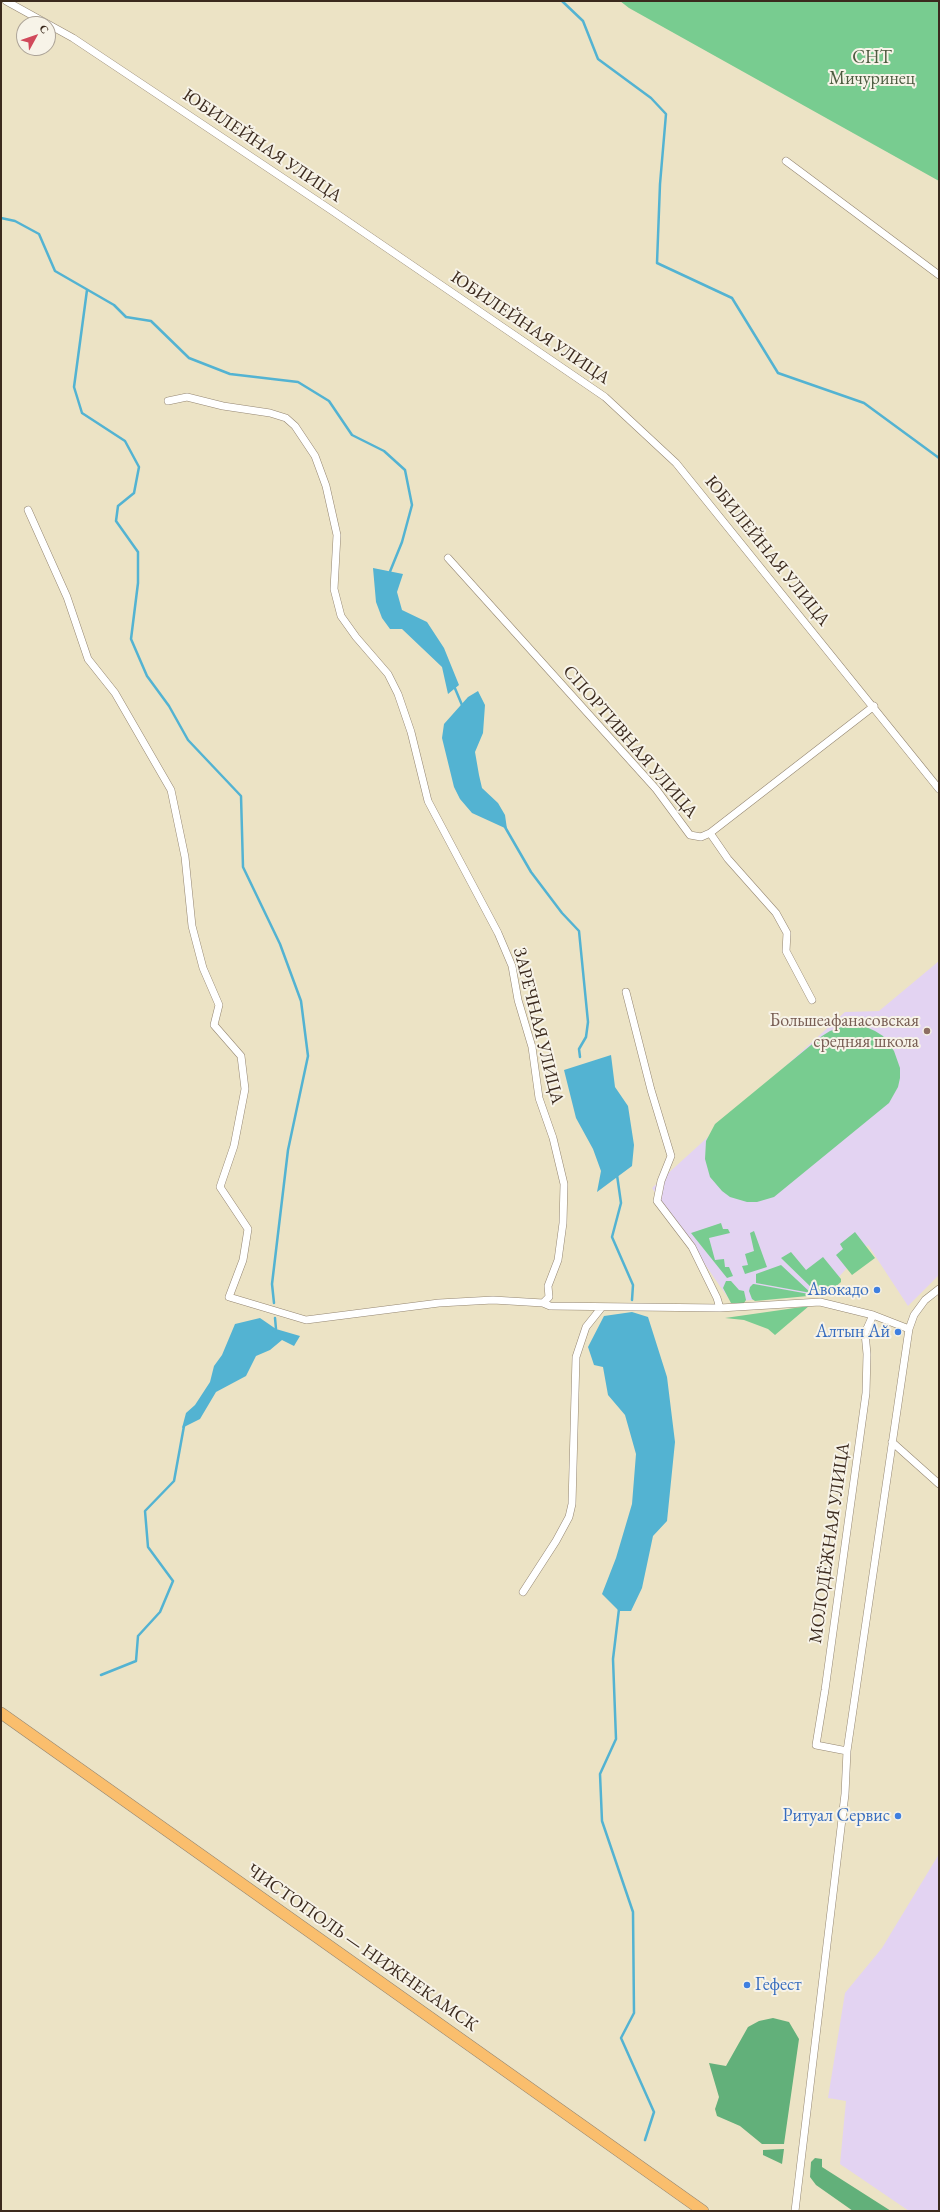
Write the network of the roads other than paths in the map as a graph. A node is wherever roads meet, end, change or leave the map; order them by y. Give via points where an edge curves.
1 (6, 1) edge
2 (786, 161) dead end
3 (939, 276) edge
4 (168, 401) dead end
5 (28, 510) dead end
6 (448, 558) dead end
7 (874, 706) junction
8 (939, 789) edge
9 (710, 833) junction
10 (626, 992) dead end
11 (812, 1000) dead end
12 (939, 1289) edge
13 (543, 1303) junction
14 (602, 1307) junction
15 (720, 1308) junction
16 (873, 1315) junction
17 (908, 1330) junction
18 (892, 1442) junction
19 (939, 1484) edge
20 (523, 1592) dead end
21 (1, 1713) edge
22 (847, 1751) junction
23 (703, 2211) edge
24 (794, 2211) edge

1 - 7 street, ЮБИЛЕЙНАЯ УЛИЦА via 73,38 605,397 676,463
2 - 3 street
4 - 13 street, ЗАРЕЧНАЯ УЛИЦА via 187,397 286,418 295,426 315,456 326,486 337,535 334,589 341,616 388,674 398,694 411,732 428,801 498,933 512,966 518,1000 532,1047 539,1098 553,1138 564,1184 563,1223 558,1260 548,1286 549,1297
5 - 13 street via 67,597 88,658 115,693 171,790 185,856 192,926 203,968 219,1005 214,1025 241,1056 245,1089 234,1146 220,1187 248,1229 243,1260 229,1297 306,1320 446,1303 493,1300
6 - 9 street, СПОРТИВНАЯ УЛИЦА via 656,789 690,835 701,838
7 - 8 street, ЮБИЛЕЙНАЯ УЛИЦА
7 - 9 street
9 - 11 street, СПОРТИВНАЯ УЛИЦА via 728,859 776,913 787,933 786,951
10 - 15 street via 671,1156 661,1181 657,1201 692,1247 718,1298
12 - 17 street via 925,1300 914,1315
13 - 14 street via 550,1306
14 - 15 street
14 - 20 street via 586,1327 576,1357 572,1504 569,1517
15 - 16 street via 820,1302
16 - 17 street
16 - 22 street, МОЛОДЁЖНАЯ УЛИЦА via 865,1334 866,1393 816,1745
17 - 18 street
18 - 19 street
18 - 22 street
21 - 23 main road, ЧИСТОПОЛЬ — НИЖНЕКАМСК
22 - 24 street via 845,1794

